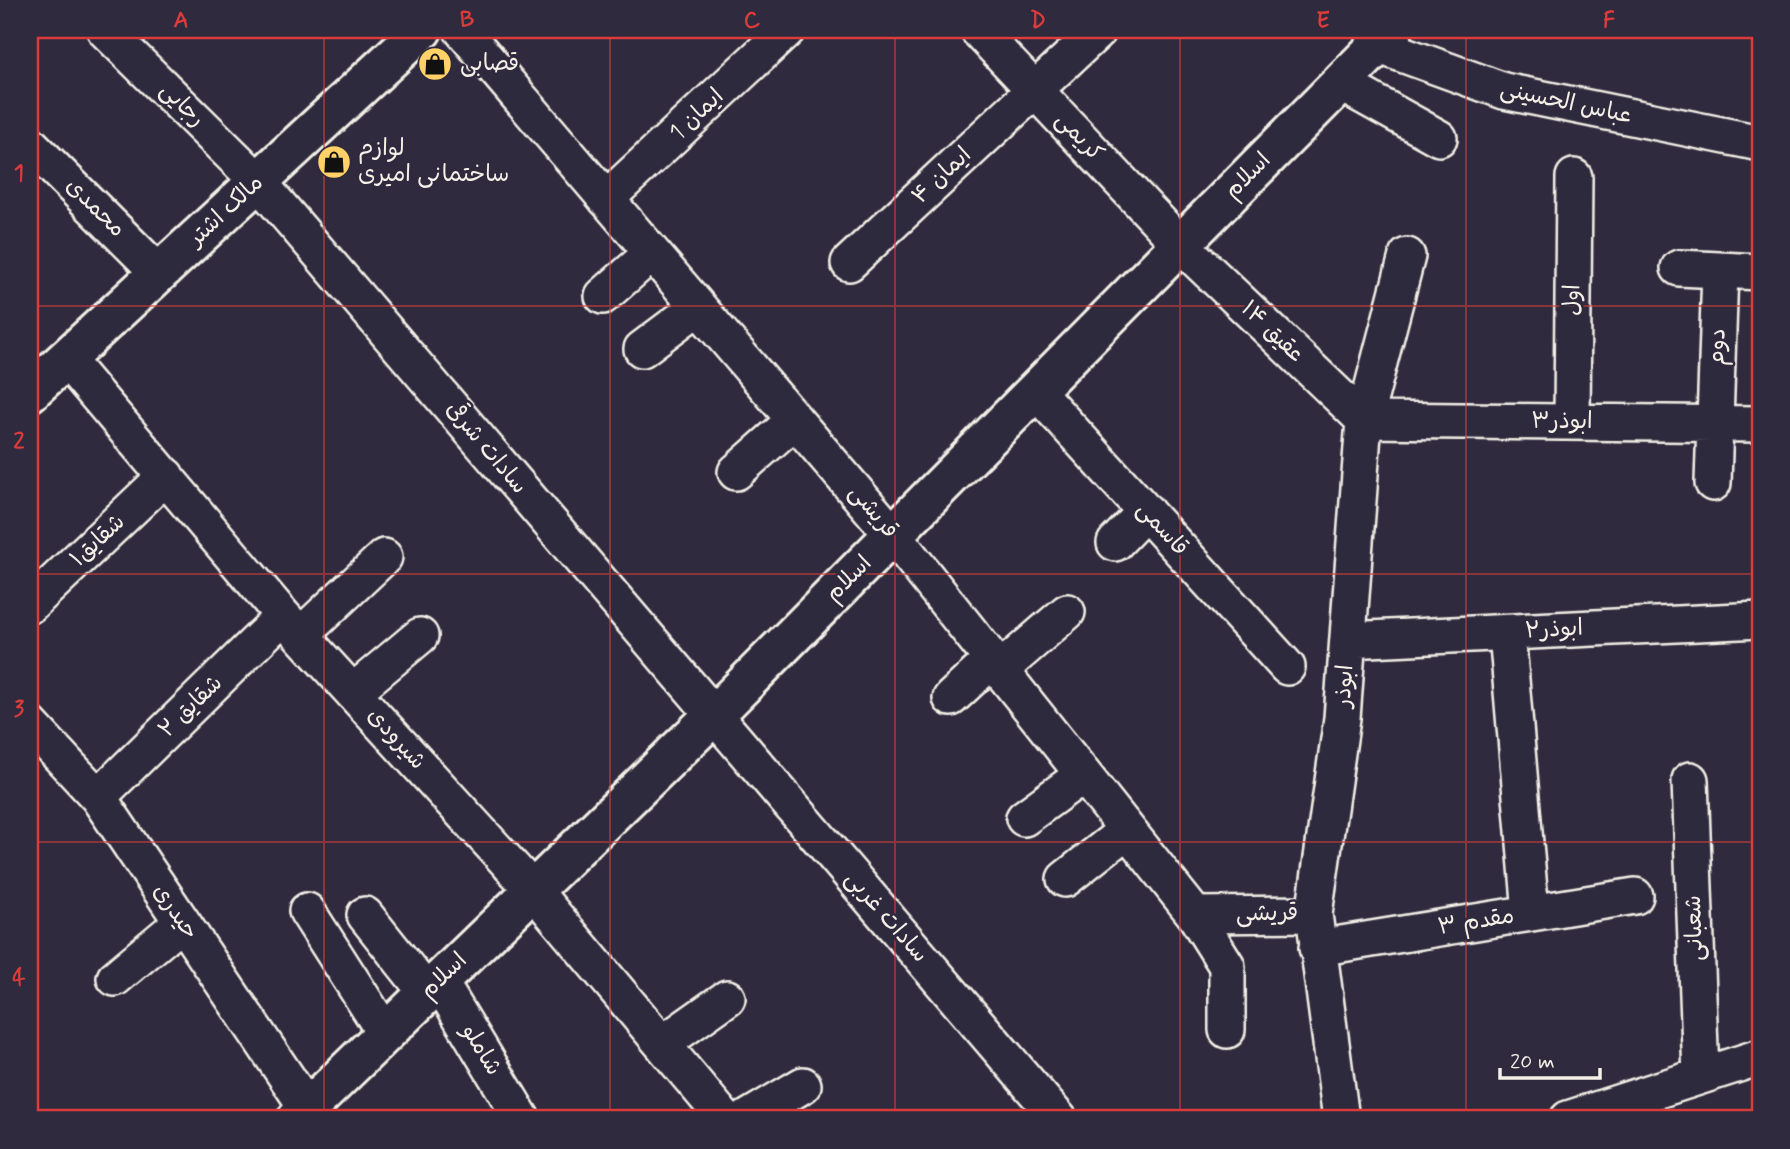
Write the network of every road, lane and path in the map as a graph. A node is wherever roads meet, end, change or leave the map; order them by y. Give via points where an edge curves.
1 (105, 30) edge
2 (422, 30) edge
3 (462, 30) edge
4 (787, 30) edge
5 (978, 30) edge
6 (1099, 30) edge
7 (1385, 35) edge
8 (1340, 83) junction
9 (1034, 89) junction
10 (1439, 138) dead end
11 (1760, 143) edge
12 (30, 144) edge
13 (1574, 177) dead end
14 (258, 181) junction
15 (606, 199) junction
16 (1180, 244) junction
17 (652, 253) junction
18 (1407, 256) dead end
19 (849, 263) dead end
20 (1679, 268) dead end
21 (1720, 270) junction
22 (1760, 272) edge
23 (159, 273) junction
24 (603, 296) dead end
25 (698, 307) junction
26 (642, 349) dead end
27 (66, 359) junction
28 (1036, 391) junction
29 (30, 392) edge
30 (795, 420) junction
31 (1364, 421) junction
32 (1572, 422) junction
33 (1716, 424) junction
34 (1760, 424) edge
35 (736, 472) dead end
36 (166, 476) junction
37 (1713, 483) dead end
38 (1146, 511) junction
39 (893, 535) junction
40 (1115, 543) dead end
41 (384, 557) dead end
42 (30, 605) edge
43 (1067, 612) dead end
44 (1760, 620) edge
45 (292, 626) junction
46 (1507, 633) junction
47 (420, 636) dead end
48 (1348, 640) junction
49 (996, 665) junction
50 (1287, 667) dead end
51 (353, 692) junction
52 (951, 698) dead end
53 (713, 716) junction
54 (30, 724) edge
55 (1083, 775) junction
56 (1690, 780) dead end
57 (98, 797) junction
58 (1024, 818) dead end
59 (1127, 830) junction
60 (1065, 879) dead end
61 (533, 890) junction
62 (1635, 896) dead end
63 (307, 911) dead end
64 (1531, 913) junction
65 (365, 915) dead end
66 (1195, 915) junction
67 (182, 922) junction
68 (1315, 931) junction
69 (115, 978) dead end
70 (433, 987) junction
71 (727, 998) dead end
72 (1227, 1030) dead end
73 (385, 1033) junction
74 (662, 1044) junction
75 (1760, 1057) edge
76 (1701, 1076) junction
77 (803, 1085) dead end
78 (302, 1114) edge
79 (523, 1119) edge
80 (725, 1119) edge
81 (747, 1119) edge
82 (1059, 1119) edge
83 (1341, 1119) edge
84 (1568, 1119) edge

1 - 14 street, رجایی
2 - 14 street, مالک اشتر
3 - 15 street, قریشی
4 - 15 street, ایمان 1
5 - 9 street, کریمی
6 - 9 street, ایمان ۴
7 - 8 street, اسلام
7 - 11 street, عباس الحسینی via 1504,91
8 - 10 street
8 - 16 street, اسلام
9 - 16 street, کریمی
9 - 19 street, ایمان ۴
12 - 23 street, محمدی
13 - 32 street, اول
14 - 23 street, مالک اشتر
14 - 53 street, سادات شرقی
15 - 17 street, قریشی
16 - 28 street, اسلام
16 - 31 street, عقیق ۱۴
17 - 24 street
17 - 25 street, قریشی
18 - 31 street, ابوذر
20 - 21 street
21 - 22 street
21 - 33 street, دوم
23 - 27 street, مالک اشتر
25 - 26 street
25 - 30 street, قریشی
27 - 29 street, مالک اشتر
27 - 36 street, شیرودی
28 - 38 street, قاسمی
28 - 39 street, اسلام
30 - 35 street
30 - 39 street, قریشی
31 - 32 street, ابوذر۳
31 - 48 street, ابوذر
32 - 33 street, ابوذر۳
33 - 34 street, ابوذر۳
33 - 37 street, دوم
36 - 42 street, شقایق۱
36 - 45 street, شیرودی
38 - 40 street
38 - 50 street, قاسمی
39 - 49 street, قریشی
39 - 53 street, اسلام
41 - 45 street, شقایق ۲
43 - 49 street
44 - 46 street, ابوذر۲
45 - 51 street, شیرودی
45 - 57 street, شقایق ۲
46 - 48 street, ابوذر۲
46 - 64 street
47 - 51 street
48 - 68 street, ابوذر
49 - 52 street
49 - 55 street, قریشی
51 - 61 street, شیرودی
53 - 61 street, اسلام
53 - 82 street, سادات غربی
54 - 57 street, حیدری
55 - 58 street
55 - 59 street, قریشی
56 - 76 street, شعبانی
57 - 67 street, حیدری
59 - 60 street
59 - 66 street, قریشی
61 - 70 street, اسلام
61 - 74 street, شیرودی
62 - 64 street, مقدم ۳
63 - 73 street
64 - 68 street, مقدم ۳
65 - 70 street, شاملو
66 - 68 street, قریشی
66 - 72 street via 1227,966
67 - 69 street
67 - 78 street, حیدری
68 - 83 street, ابوذر
70 - 73 street, اسلام
70 - 79 street, شاملو
71 - 74 street
73 - 78 street, اسلام
74 - 80 street, شیرودی
75 - 76 street
76 - 84 street
77 - 81 street

